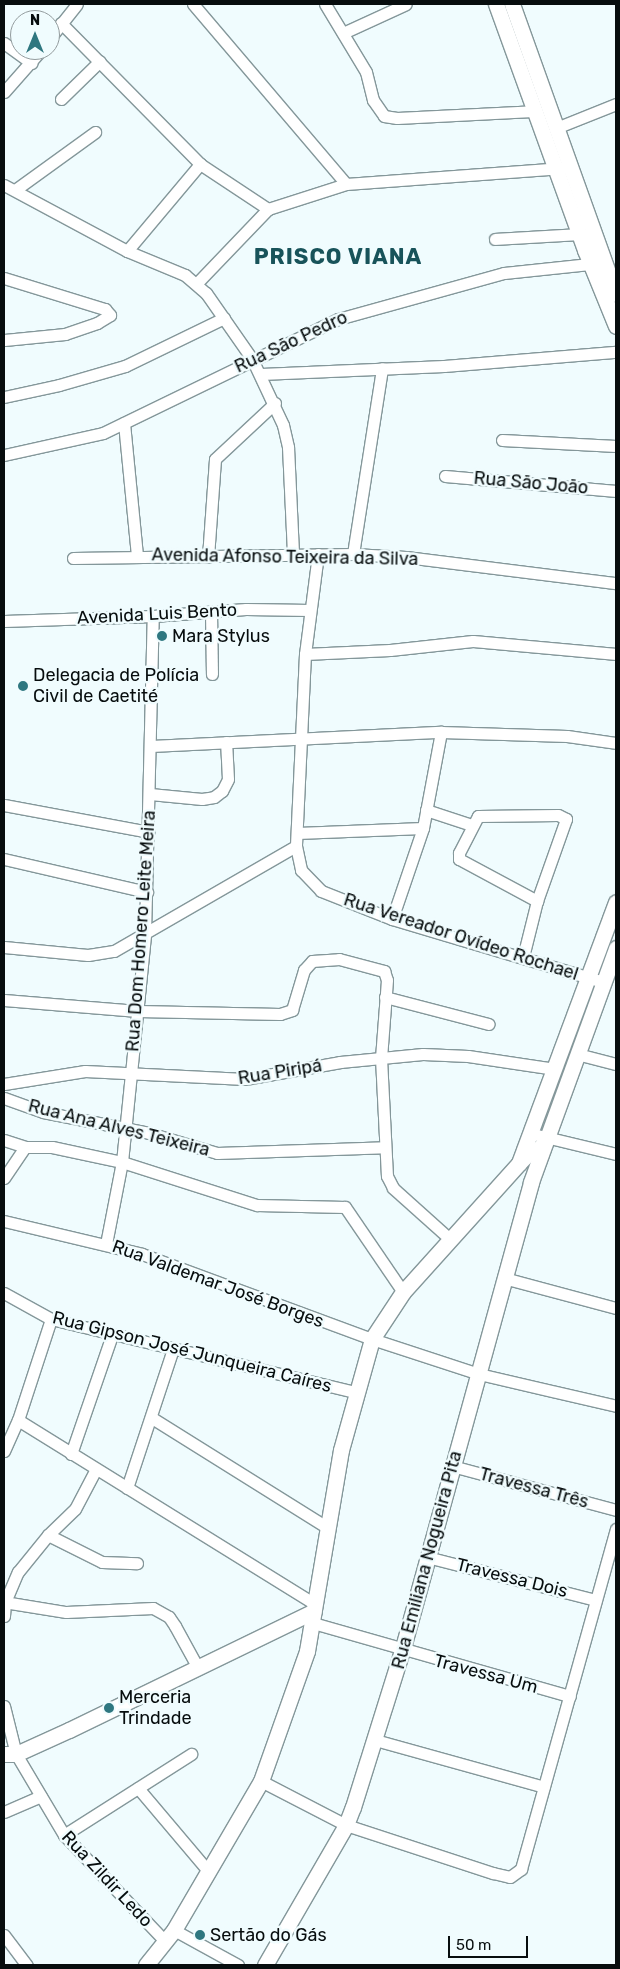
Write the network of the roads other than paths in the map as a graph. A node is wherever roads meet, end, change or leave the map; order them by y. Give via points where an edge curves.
1 (77, 4) edge
2 (193, 4) edge
3 (325, 4) edge
4 (406, 4) edge
5 (496, 4) edge
6 (512, 4) edge
7 (61, 23) joint
8 (343, 33) junction
9 (4, 43) edge
10 (35, 60) edge
11 (100, 61) junction
12 (32, 64) junction
13 (4, 92) edge
14 (62, 99) dead end
15 (616, 104) edge
16 (533, 111) junction
17 (556, 128) junction
18 (95, 132) dead end
19 (200, 164) junction
20 (563, 168) junction
21 (346, 184) junction
22 (7, 187) edge
23 (586, 208) junction
24 (268, 209) junction
25 (571, 213) junction
26 (579, 234) junction
27 (495, 239) dead end
28 (127, 251) junction
29 (590, 264) junction
30 (4, 278) edge
31 (197, 283) junction
32 (616, 294) edge
33 (224, 318) junction
34 (616, 326) edge
35 (4, 340) edge
36 (616, 352) edge
37 (252, 359) junction
38 (382, 368) junction
39 (261, 374) junction
40 (4, 397) edge
41 (275, 404) junction
42 (124, 423) junction
43 (502, 440) dead end
44 (616, 446) edge
45 (4, 455) edge
46 (445, 476) dead end
47 (616, 491) edge
48 (318, 554) junction
49 (353, 554) junction
50 (137, 555) junction
51 (293, 555) junction
52 (208, 557) junction
53 (73, 558) dead end
54 (616, 583) edge
55 (310, 610) junction
56 (211, 612) junction
57 (153, 616) junction
58 (4, 620) edge
59 (305, 654) junction
60 (616, 654) edge
61 (212, 674) dead end
62 (441, 732) junction
63 (303, 738) junction
64 (226, 742) junction
65 (616, 743) edge
66 (151, 746) junction
67 (150, 794) junction
68 (4, 805) edge
69 (426, 810) junction
70 (472, 825) junction
71 (423, 828) junction
72 (149, 832) junction
73 (297, 833) junction
74 (296, 846) junction
75 (4, 859) edge
76 (147, 892) junction
77 (536, 901) junction
78 (616, 902) edge
79 (392, 919) junction
80 (144, 934) junction
81 (4, 947) edge
82 (616, 948) edge
83 (523, 957) junction
84 (613, 967) edge
85 (588, 978) junction
86 (604, 982) junction
87 (385, 997) junction
88 (4, 1000) edge
89 (138, 1011) junction
90 (489, 1024) dead end
91 (577, 1054) junction
92 (381, 1058) junction
93 (616, 1064) edge
94 (555, 1069) junction
95 (130, 1073) junction
96 (4, 1084) edge
97 (4, 1098) edge
98 (124, 1129) junction
99 (540, 1136) junction
100 (4, 1140) edge
101 (25, 1147) junction
102 (385, 1147) junction
103 (616, 1154) edge
104 (122, 1162) junction
105 (4, 1178) edge
106 (4, 1220) edge
107 (450, 1240) junction
108 (106, 1244) junction
109 (504, 1278) junction
110 (403, 1292) junction
111 (4, 1293) edge
112 (616, 1308) edge
113 (51, 1319) junction
114 (112, 1335) junction
115 (372, 1339) junction
116 (173, 1349) junction
117 (479, 1374) junction
118 (355, 1392) junction
119 (616, 1406) edge
120 (152, 1418) junction
121 (18, 1420) junction
122 (4, 1451) edge
123 (71, 1454) junction
124 (452, 1466) junction
125 (96, 1469) junction
126 (127, 1488) junction
127 (616, 1510) edge
128 (328, 1528) junction
129 (616, 1529) edge
130 (48, 1535) junction
131 (427, 1557) junction
132 (137, 1563) dead end
133 (596, 1600) junction
134 (4, 1602) edge
135 (314, 1613) junction
136 (4, 1616) edge
137 (402, 1651) junction
138 (197, 1666) junction
139 (570, 1696) junction
140 (4, 1706) edge
141 (375, 1740) junction
142 (10, 1754) edge
143 (191, 1754) dead end
144 (261, 1781) junction
145 (544, 1787) junction
146 (138, 1788) junction
147 (41, 1796) junction
148 (4, 1812) edge
149 (346, 1825) junction
150 (64, 1835) junction
151 (209, 1872) junction
152 (4, 1935) edge
153 (170, 1936) junction
154 (27, 1965) edge
155 (146, 1965) edge
156 (238, 1965) edge
157 (265, 1965) edge

1 - 7 street
2 - 21 street
3 - 8 street
4 - 8 street
5 - 16 street
6 - 17 street
7 - 11 street
8 - 16 street via 366,72 376,108 384,116
9 - 12 street
10 - 12 street
11 - 14 street
11 - 19 street
12 - 13 street
15 - 17 street
16 - 20 street
17 - 20 street
18 - 22 street
19 - 24 street
19 - 28 street
20 - 21 street
20 - 23 street
20 - 25 street
21 - 24 street
22 - 28 street
23 - 25 street
23 - 32 street
24 - 31 street
25 - 26 street
26 - 27 street
26 - 29 street
28 - 31 street
29 - 34 street
29 - 37 street, Rua São Pedro via 504,273 352,314
30 - 35 street via 105,308 110,314 97,324 65,334
31 - 33 street
33 - 37 street
33 - 40 street via 125,366
36 - 38 street
37 - 39 street
37 - 42 street, Rua São Pedro
38 - 39 street
38 - 49 street
39 - 41 street
41 - 51 street via 288,447
41 - 52 street via 215,459
42 - 45 street, Rua São Pedro via 86,439
42 - 50 street
43 - 44 street
46 - 47 street, Rua São João
48 - 49 street, Avenida Afonso Teixeira da Silva
48 - 51 street, Avenida Afonso Teixeira da Silva
48 - 55 street, Rua Vereador Ovídeo Rochael
49 - 54 street, Avenida Afonso Teixeira da Silva via 425,558
50 - 52 street, Avenida Afonso Teixeira da Silva
50 - 53 street, Avenida Afonso Teixeira da Silva
51 - 52 street, Avenida Afonso Teixeira da Silva
55 - 56 street, Avenida Luis Bento
55 - 59 street, Rua Vereador Ovídeo Rochael
56 - 57 street, Avenida Luis Bento
56 - 61 street
57 - 58 street, Avenida Luis Bento
57 - 66 street, Rua Dom Homero Leite Meira
59 - 60 street via 390,650 473,641
59 - 63 street, Rua Vereador Ovídeo Rochael
62 - 63 street
62 - 65 street via 567,736
62 - 69 street
63 - 64 street
63 - 73 street, Rua Vereador Ovídeo Rochael
64 - 66 street
64 - 67 street via 228,779 218,794 202,799
66 - 67 street, Rua Dom Homero Leite Meira
67 - 72 street, Rua Dom Homero Leite Meira
68 - 72 street
69 - 70 street
69 - 71 street
70 - 77 street via 459,859
70 - 77 street via 477,817 483,815 565,817 566,824
71 - 73 street
71 - 79 street
72 - 76 street, Rua Dom Homero Leite Meira
73 - 74 street, Rua Vereador Ovídeo Rochael
74 - 79 street, Rua Vereador Ovídeo Rochael via 301,870 313,885
74 - 80 street
75 - 76 street
76 - 80 street, Rua Dom Homero Leite Meira
77 - 83 street
78 - 85 street
79 - 83 street, Rua Vereador Ovídeo Rochael
80 - 81 street via 124,947 102,954
80 - 89 street, Rua Dom Homero Leite Meira
82 - 84 street
83 - 85 street, Rua Vereador Ovídeo Rochael
84 - 86 street
85 - 86 street, Rua Vereador Ovídeo Rochael
85 - 94 street
86 - 91 street
87 - 89 street via 387,977 380,970 339,959 312,962 304,970 294,1006 288,1013
87 - 90 street
87 - 92 street
88 - 89 street
89 - 95 street, Rua Dom Homero Leite Meira
91 - 93 street
91 - 99 street
92 - 94 street, Rua Piripá via 452,1054
92 - 95 street, Rua Piripá via 245,1079
92 - 102 street
94 - 99 street
95 - 96 street, Rua Piripá via 76,1071
95 - 98 street, Rua Dom Homero Leite Meira
97 - 98 street, Rua Ana Alves Teixeira via 43,1112
98 - 102 street, Rua Ana Alves Teixeira via 217,1153
98 - 104 street, Rua Dom Homero Leite Meira
99 - 103 street
99 - 107 street via 514,1171
99 - 109 street, Rua Emiliana Nogueira Pita
100 - 101 street
101 - 104 street via 52,1147
101 - 105 street
102 - 107 street via 389,1183
104 - 108 street, Rua Dom Homero Leite Meira
104 - 110 street via 257,1205 345,1207
106 - 108 street, Rua Valdemar José Borges
107 - 110 street
108 - 115 street, Rua Valdemar José Borges
109 - 112 street
109 - 117 street, Rua Emiliana Nogueira Pita
110 - 115 street
111 - 113 street, Rua Gipson José Junqueira Caíres
113 - 114 street, Rua Gipson José Junqueira Caíres
113 - 121 street
114 - 116 street, Rua Gipson José Junqueira Caíres
114 - 123 street
115 - 117 street, Rua Valdemar José Borges
115 - 118 street
116 - 118 street, Rua Gipson José Junqueira Caíres
116 - 120 street
117 - 119 street, Rua Valdemar José Borges
117 - 124 street, Rua Emiliana Nogueira Pita
118 - 128 street via 340,1450
120 - 126 street
120 - 128 street
121 - 122 street
121 - 123 street, Travessa Um
123 - 125 street, Travessa Um
124 - 127 street, Travessa Três
124 - 131 street, Rua Emiliana Nogueira Pita
125 - 126 street, Travessa Um
125 - 130 street via 79,1504
126 - 135 street, Travessa Um
128 - 135 street
129 - 133 street
130 - 132 street via 102,1562
130 - 134 street via 18,1572
131 - 133 street, Travessa Dois
131 - 137 street, Rua Emiliana Nogueira Pita
133 - 139 street
134 - 136 street
134 - 138 street via 66,1612 153,1608 169,1617 176,1626
135 - 137 street, Travessa Um
135 - 138 street
135 - 144 street via 307,1651
137 - 139 street, Travessa Um
137 - 141 street, Rua Emiliana Nogueira Pita
138 - 142 street
139 - 145 street
140 - 142 street, Rua Zildir Ledo
141 - 145 street
141 - 149 street, Rua Emiliana Nogueira Pita
142 - 147 street, Rua Zildir Ledo
143 - 146 street
144 - 149 street
144 - 151 street
145 - 149 street via 521,1869 510,1877
146 - 150 street
146 - 151 street
147 - 148 street
147 - 150 street, Rua Zildir Ledo
149 - 157 street, Rua Emiliana Nogueira Pita
150 - 153 street, Rua Zildir Ledo
151 - 153 street
152 - 154 street
153 - 155 street
153 - 156 street, Rua Zildir Ledo

